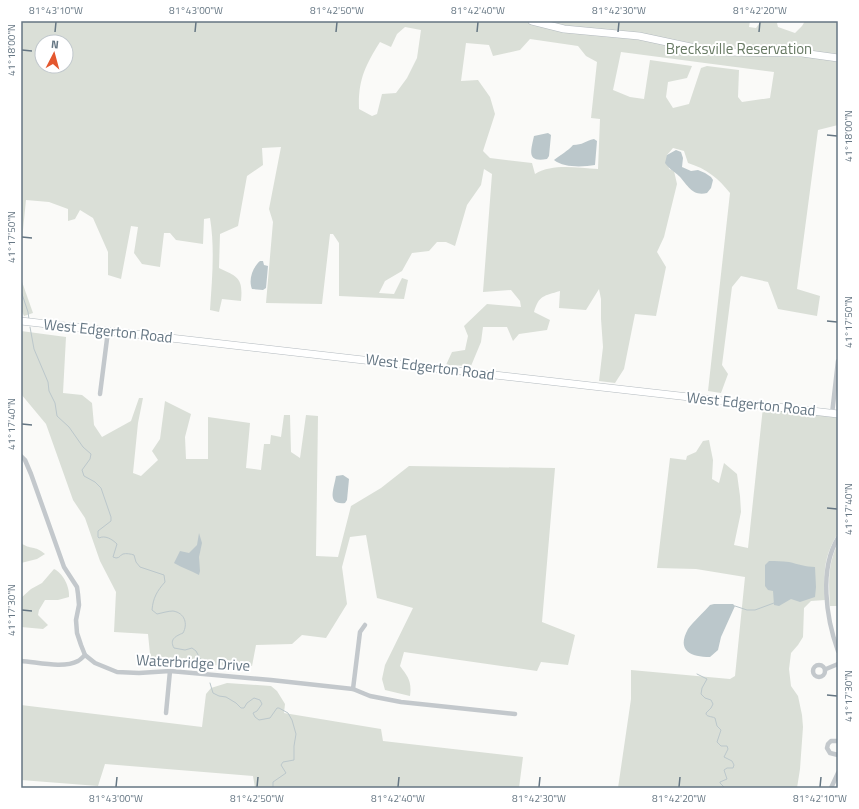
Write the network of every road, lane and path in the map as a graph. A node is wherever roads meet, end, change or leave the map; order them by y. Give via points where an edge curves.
1 (532, 21) edge
2 (838, 58) edge
3 (21, 321) edge
4 (108, 331) junction
5 (838, 360) edge
6 (100, 394) dead end
7 (835, 414) edge
8 (21, 456) edge
9 (838, 538) edge
10 (365, 625) dead end
11 (838, 651) edge
12 (85, 655) junction
13 (21, 661) edge
14 (838, 664) edge
15 (826, 669) dead end
16 (170, 671) junction
17 (353, 689) junction
18 (166, 713) dead end
19 (515, 714) dead end
20 (838, 742) edge
21 (838, 754) edge
22 (838, 773) edge
23 (831, 788) edge

1 - 2 street via 564,29 640,36 714,52 802,53
3 - 4 street, West Edgerton Road
4 - 6 street
4 - 7 street, West Edgerton Road
5 - 7 street
8 - 12 street via 31,474 64,567 77,587 77,633
9 - 11 street via 829,558 827,581 831,629
10 - 17 street via 360,632
12 - 13 street via 78,661 66,664
12 - 16 street, Waterbridge Drive via 95,663 117,672
14 - 15 street
16 - 17 street, Waterbridge Drive
16 - 18 street
17 - 19 street, Waterbridge Drive via 370,696 401,702
20 - 21 street via 831,741 827,748 830,753
22 - 23 street

